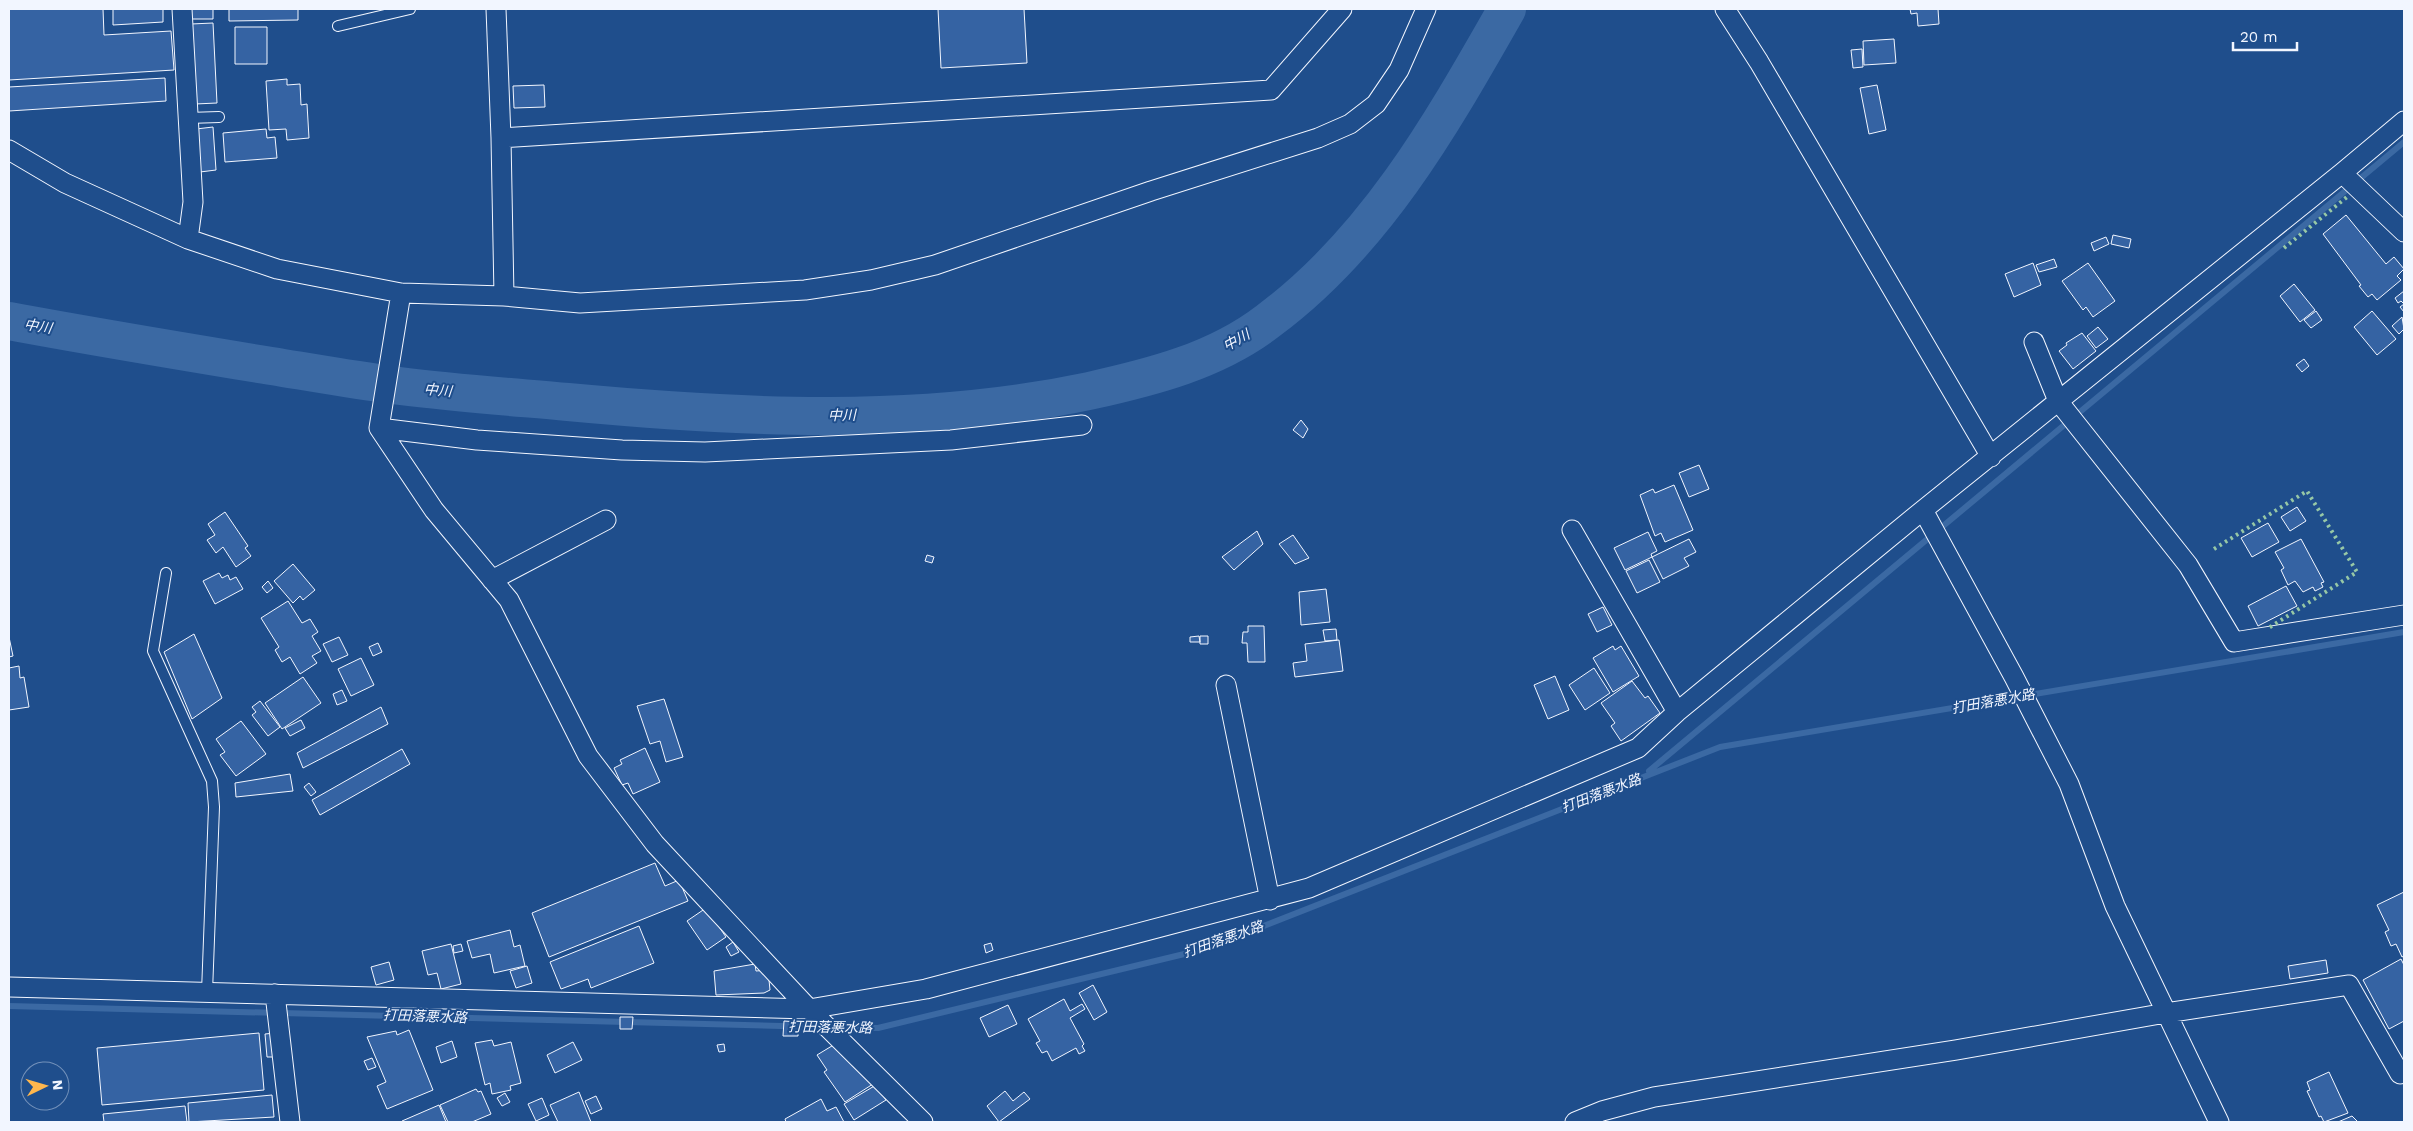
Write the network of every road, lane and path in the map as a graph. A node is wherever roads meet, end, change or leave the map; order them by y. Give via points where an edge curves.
1 (182, 9) edge
2 (410, 9) edge
3 (496, 9) edge
4 (1342, 9) edge
5 (1426, 9) edge
6 (1725, 9) edge
7 (338, 26) dead end
8 (219, 117) dead end
9 (188, 118) junction
10 (2404, 121) edge
11 (502, 138) junction
12 (9, 150) edge
13 (2342, 173) junction
14 (2404, 232) edge
15 (188, 239) junction
16 (401, 293) junction
17 (504, 296) junction
18 (2034, 342) dead end
19 (2058, 401) junction
20 (1082, 425) dead end
21 (379, 428) junction
22 (1991, 457) junction
23 (1923, 510) junction
24 (606, 520) dead end
25 (1572, 530) dead end
26 (166, 573) dead end
27 (492, 580) junction
28 (2404, 615) edge
29 (1226, 685) dead end
30 (1677, 712) junction
31 (1270, 900) junction
32 (9, 987) edge
33 (207, 992) junction
34 (275, 994) junction
35 (809, 1009) junction
36 (2166, 1013) junction
37 (2404, 1072) edge
38 (290, 1122) edge
39 (923, 1122) edge
40 (1575, 1122) edge
41 (2219, 1122) edge

1 - 9 street
2 - 7 lane
3 - 11 street
4 - 11 street via 1271,90
5 - 17 street via 1395,77 1376,104 1350,124 1318,138 935,265 871,280 805,290 580,303
6 - 22 street
8 - 9 lane
9 - 15 street via 193,202
10 - 13 street
11 - 17 street
12 - 15 street via 65,183
13 - 14 street
13 - 19 street
15 - 16 street via 277,269
16 - 17 street
16 - 21 street
18 - 19 street
19 - 22 street
19 - 28 street via 2188,565 2234,642
20 - 21 street via 951,440 705,452 496,441
21 - 27 street via 434,510
22 - 23 street
23 - 30 street
23 - 36 street via 2069,784 2115,906
24 - 27 street
25 - 30 street
26 - 33 lane via 153,651 212,781 214,807
27 - 35 street via 509,600 588,756 655,844
29 - 31 street
30 - 31 street via 1638,748 1309,888
31 - 35 street via 926,989
32 - 33 street
33 - 34 street
34 - 35 street
34 - 38 street
35 - 39 street
36 - 37 street via 2350,985 2400,1074
36 - 40 street via 1956,1050 1654,1097
36 - 41 street

